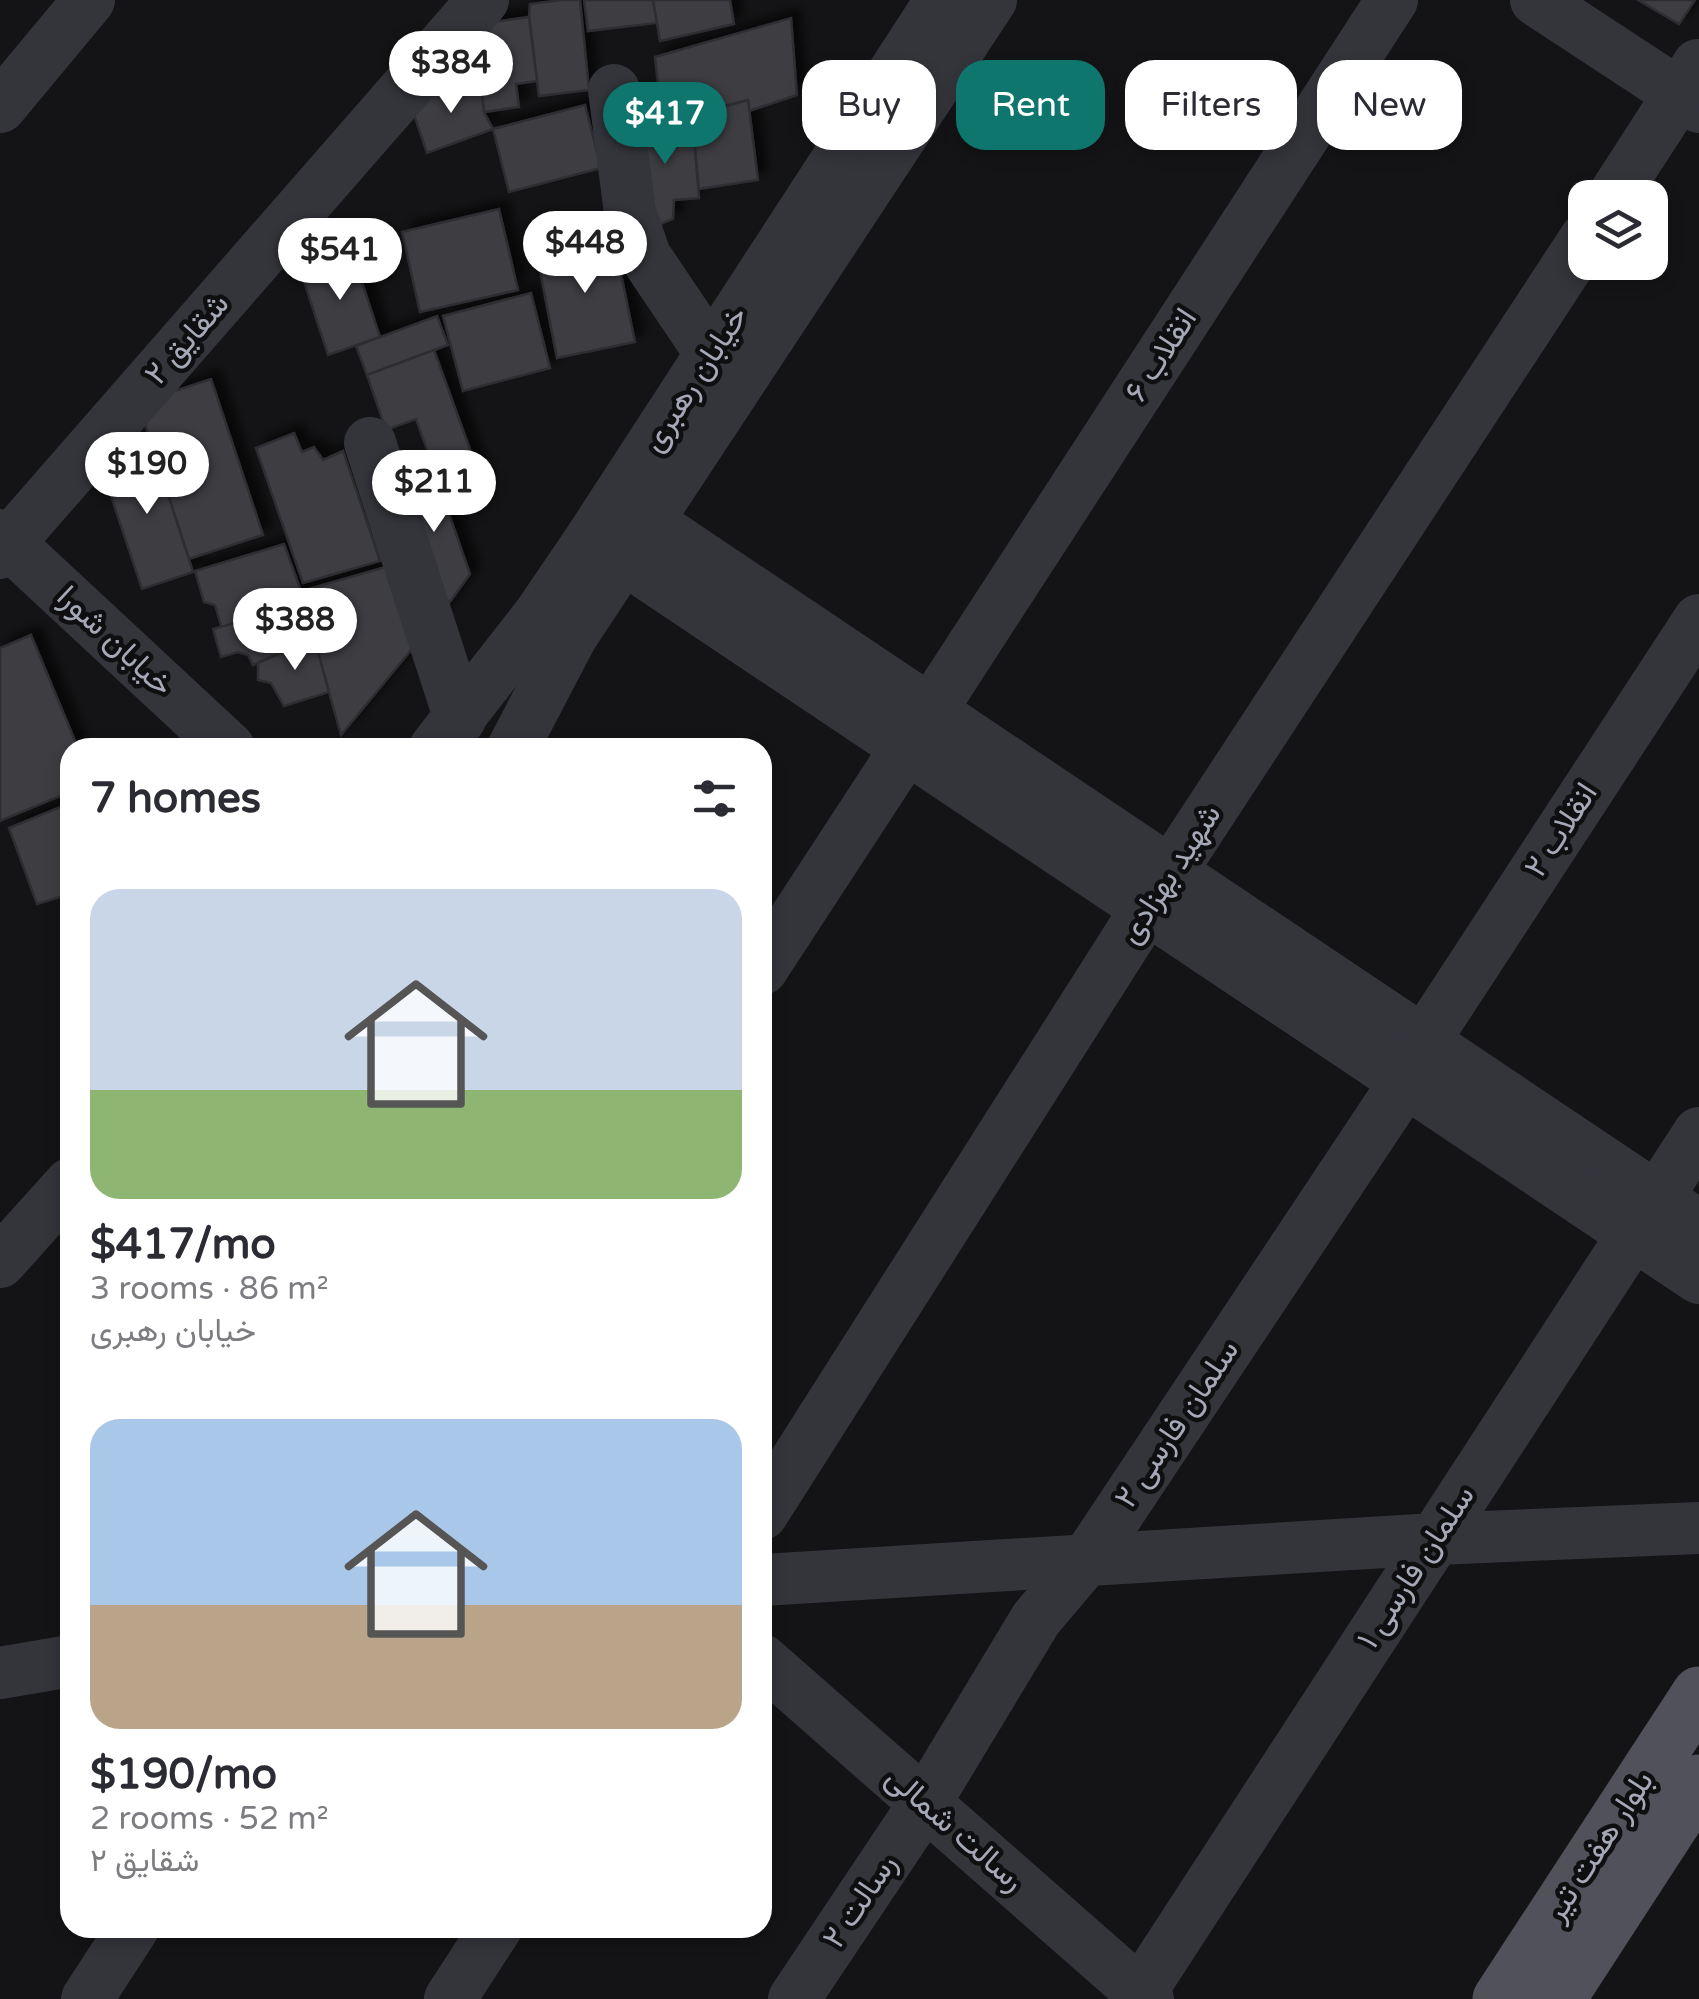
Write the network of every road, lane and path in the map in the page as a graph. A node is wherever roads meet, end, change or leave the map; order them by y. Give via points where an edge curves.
1 (88, 0) edge
2 (483, 0) edge
3 (941, 0) edge
4 (991, 0) edge
5 (1392, 0) edge
6 (1536, 0) edge
7 (1693, 88) edge
8 (614, 90) dead end
9 (0, 107) edge
10 (1625, 180) edge
11 (1568, 265) edge
12 (711, 354) junction
13 (370, 443) dead end
14 (620, 530) junction
15 (3, 544) edge
16 (1699, 620) edge
17 (919, 728) junction
18 (447, 733) edge
19 (218, 738) edge
20 (518, 738) edge
21 (1159, 890) junction
22 (772, 954) edge
23 (1414, 1061) junction
24 (1696, 1138) edge
25 (60, 1195) edge
26 (1644, 1216) junction
27 (1699, 1226) edge
28 (0, 1262) edge
29 (1699, 1278) edge
30 (772, 1498) edge
31 (1699, 1528) edge
32 (1435, 1538) junction
33 (1084, 1562) junction
34 (772, 1579) edge
35 (60, 1663) edge
36 (772, 1669) edge
37 (0, 1673) edge
38 (1699, 1694) edge
39 (1699, 1782) edge
40 (926, 1804) junction
41 (127, 1938) edge
42 (490, 1938) edge
43 (1141, 1997) edge
44 (87, 1999) edge
45 (450, 1999) edge
46 (794, 1999) edge
47 (1500, 1999) edge
48 (1558, 1999) edge

1 - 9 street
2 - 15 street, شقایق ۲
3 - 12 street, خیابان رهبری
4 - 14 street, خیابان رهبری
5 - 17 street, انقلاب ۶
6 - 7 street
7 - 10 street
8 - 12 street via 630,212 645,256
11 - 21 street, شهید بهزادی
12 - 14 street, خیابان رهبری
13 - 18 street
14 - 17 street
14 - 18 street, خیابان رهبری via 539,615
14 - 20 street, خیابان رهبری
15 - 19 street, خیابان شورا
16 - 23 street, انقلاب ۲
17 - 21 street
17 - 22 street, انقلاب ۶
21 - 23 street
21 - 30 street, شهید بهزادی
23 - 26 street
23 - 33 street, سلمان فارسی ۲
24 - 26 street, سلمان فارسی ۱
25 - 28 street
26 - 27 street
26 - 29 street
26 - 32 street, سلمان فارسی ۱
31 - 32 street
32 - 33 street
32 - 43 street, سلمان فارسی ۱
33 - 34 street
33 - 40 street, سلمان فارسی ۲ via 1036,1619
35 - 37 street
36 - 40 street, رسالت شمالی
38 - 47 main road, بلوار هفت تیر
39 - 48 main road, بلوار هفت تیر
40 - 43 street, رسالت شمالی
40 - 46 street, رسالت ۲
41 - 44 street
42 - 45 street

